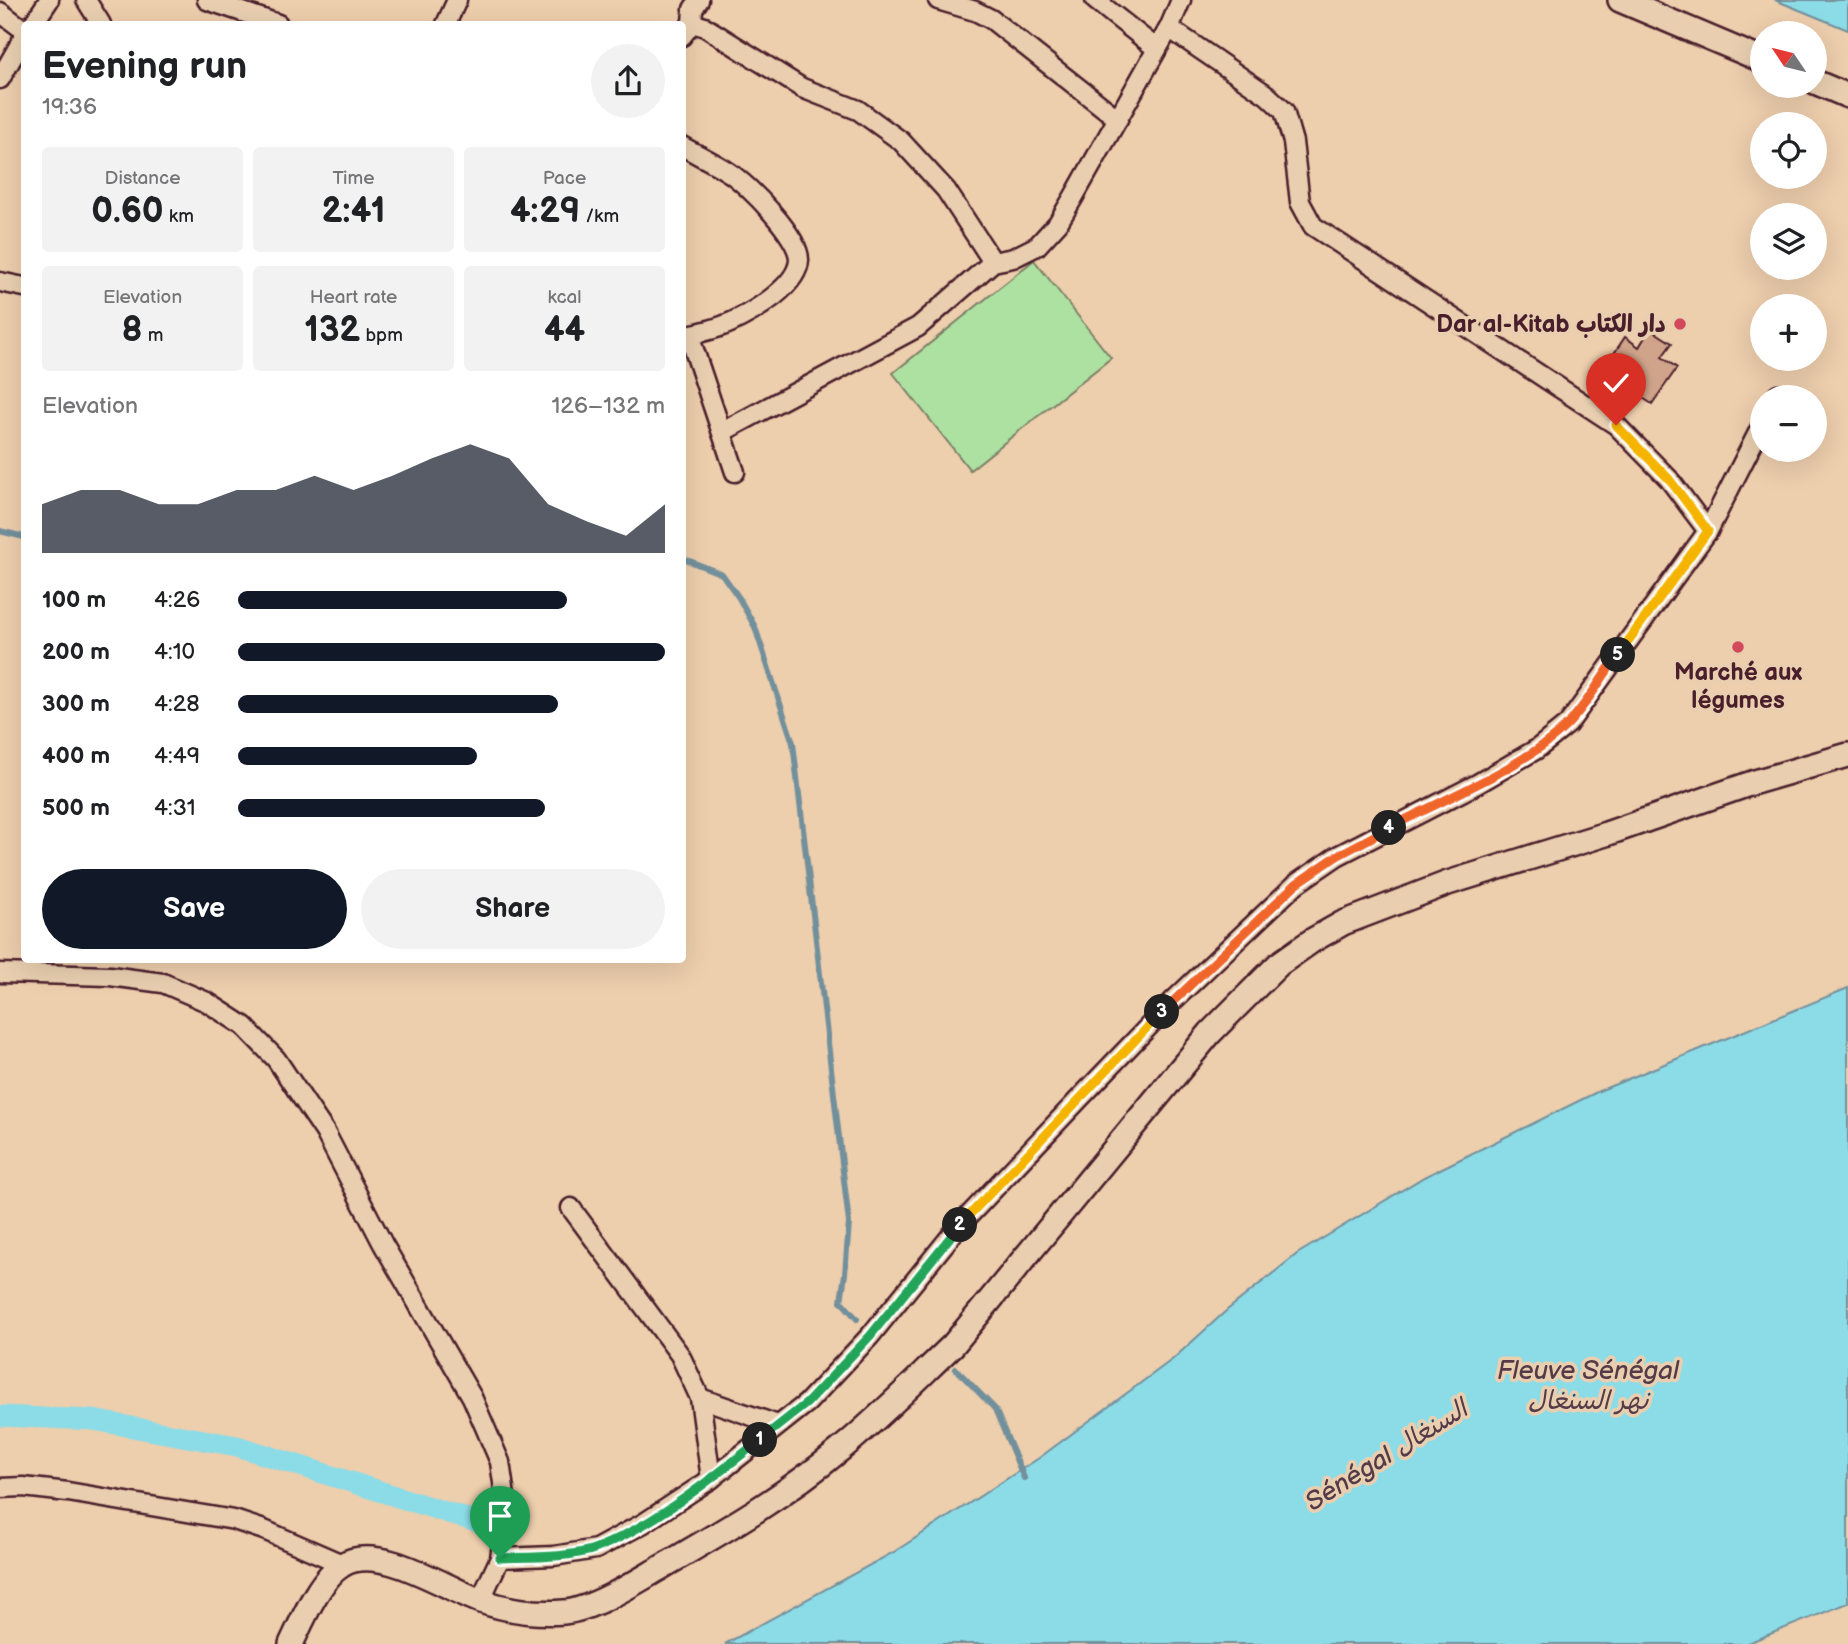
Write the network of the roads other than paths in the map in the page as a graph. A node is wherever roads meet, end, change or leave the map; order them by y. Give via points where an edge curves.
1 (49, 0) edge
2 (86, 0) edge
3 (207, 0) edge
4 (457, 0) edge
5 (699, 0) edge
6 (937, 0) edge
7 (1095, 0) edge
8 (1181, 0) edge
9 (1620, 0) edge
10 (0, 12) edge
11 (35, 21) edge
12 (99, 21) edge
13 (269, 21) edge
14 (447, 21) edge
15 (21, 28) edge
16 (1169, 28) junction
17 (687, 30) edge
18 (21, 42) edge
19 (1157, 49) junction
20 (1750, 55) edge
21 (0, 79) edge
22 (1827, 87) edge
23 (1848, 96) edge
24 (1118, 119) junction
25 (686, 148) edge
26 (993, 262) junction
27 (0, 282) edge
28 (21, 286) edge
29 (686, 336) edge
30 (722, 432) junction
31 (1750, 449) edge
32 (735, 472) dead end
33 (1708, 531) junction
34 (1848, 755) edge
35 (0, 973) edge
36 (571, 1208) dead end
37 (700, 1398) junction
38 (778, 1425) junction
39 (711, 1479) junction
40 (0, 1488) edge
41 (500, 1558) junction
42 (342, 1564) junction
43 (480, 1601) junction
44 (291, 1644) edge

1 - 11 street
2 - 12 street
3 - 13 street
4 - 14 street
5 - 17 street
6 - 24 street via 983,13
7 - 19 street
8 - 16 street
9 - 20 street
10 - 15 street
16 - 19 street
16 - 33 street via 1284,111 1300,202 1313,226 1616,425 1669,479
17 - 26 street via 705,27 802,88 851,107 901,141 946,190
18 - 21 street
19 - 24 street
22 - 23 street
24 - 26 street via 1051,231 1037,246
25 - 29 street via 731,174 776,216 799,260 787,285 759,306 734,322
26 - 30 street via 918,327
27 - 28 street
29 - 30 street
30 - 32 street
31 - 33 street
33 - 38 street via 1568,724 1537,749 1337,856 1296,884 1098,1078 959,1226 870,1336 807,1403
34 - 43 street via 1448,883 1343,923 1313,940 1279,964 1210,1033 953,1345 840,1450 762,1507 613,1595 567,1612 528,1611
35 - 41 street via 110,976 163,983 244,1026 276,1059 325,1132 383,1244 472,1397 500,1462 507,1510
36 - 37 street via 680,1355
37 - 38 street
37 - 39 street
38 - 39 street
39 - 41 street via 596,1549
40 - 42 street via 68,1492 234,1520
41 - 43 street
42 - 43 street via 365,1558 399,1564
42 - 44 street via 324,1583

